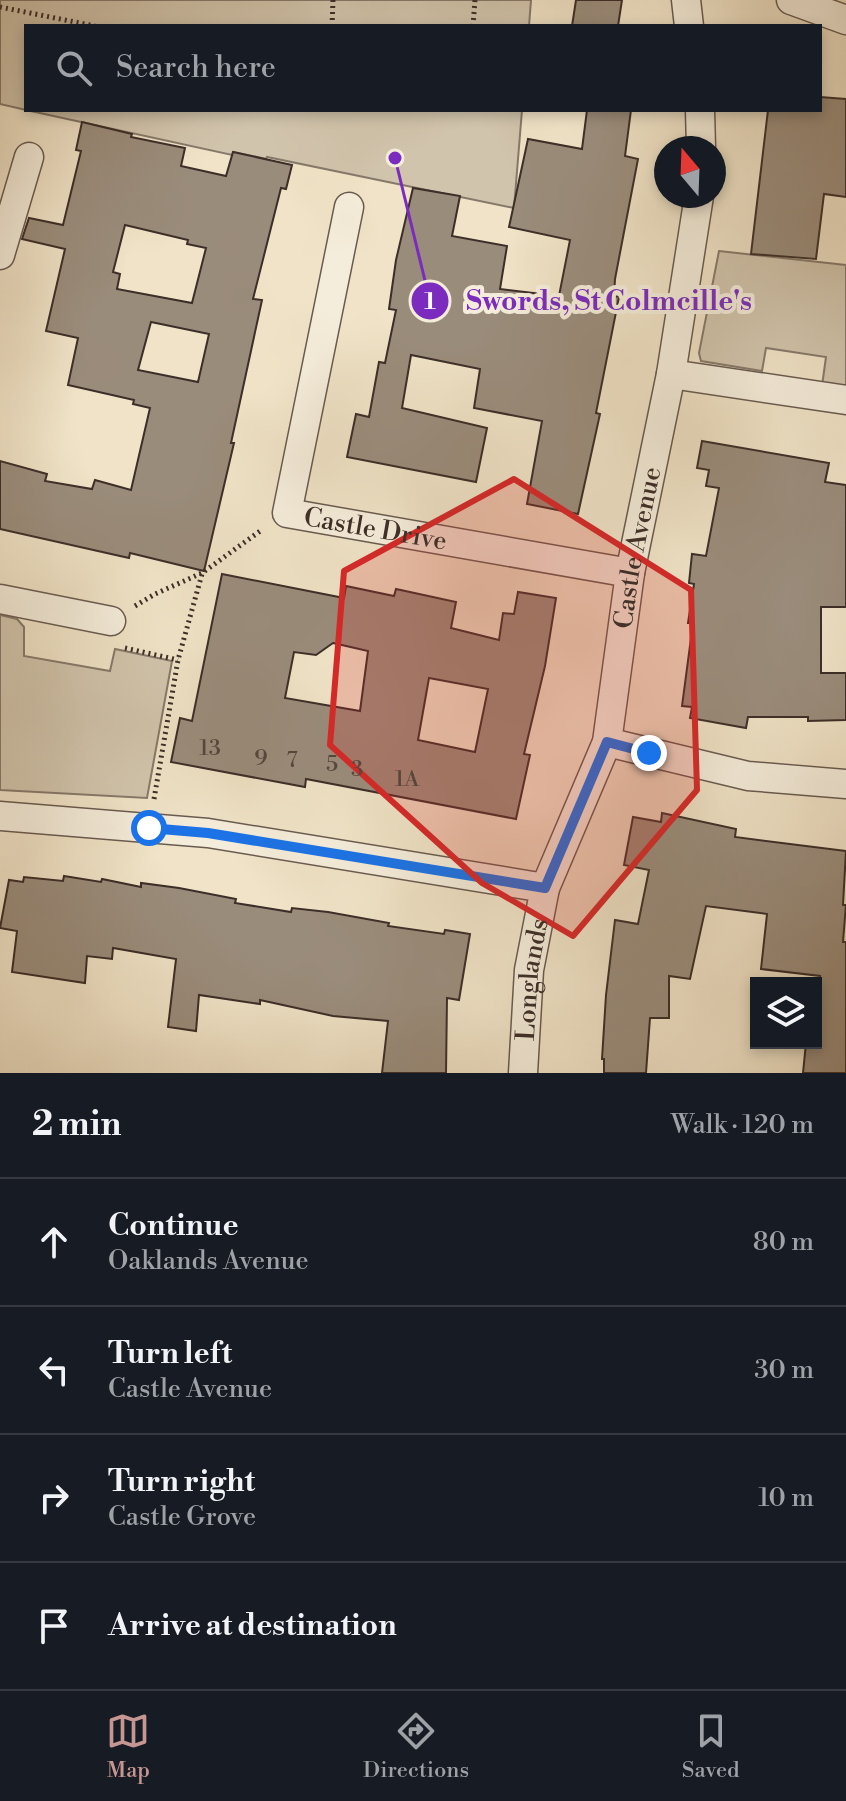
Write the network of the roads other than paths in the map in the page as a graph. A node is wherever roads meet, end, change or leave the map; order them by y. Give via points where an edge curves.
1 (686, 0) edge
2 (791, 0) edge
3 (846, 20) edge
4 (689, 24) edge
5 (700, 112) edge
6 (701, 136) edge
7 (29, 157) dead end
8 (349, 207) dead end
9 (697, 208) edge
10 (0, 255) edge
11 (671, 374) junction
12 (846, 400) edge
13 (630, 573) junction
14 (0, 599) edge
15 (111, 621) road end
16 (607, 742) junction
17 (846, 784) edge
18 (0, 816) edge
19 (545, 888) junction
20 (523, 1073) edge

1 - 4 street
2 - 3 street
5 - 6 street
7 - 10 street
8 - 13 street, Castle Drive via 287,513
9 - 11 street, Castle Avenue
11 - 12 street
11 - 13 street, Castle Avenue
13 - 16 street, Castle Avenue
14 - 15 street
16 - 17 street via 748,776
16 - 19 street, Castle Avenue
18 - 19 street via 208,833
19 - 20 street, Longlands via 529,970

